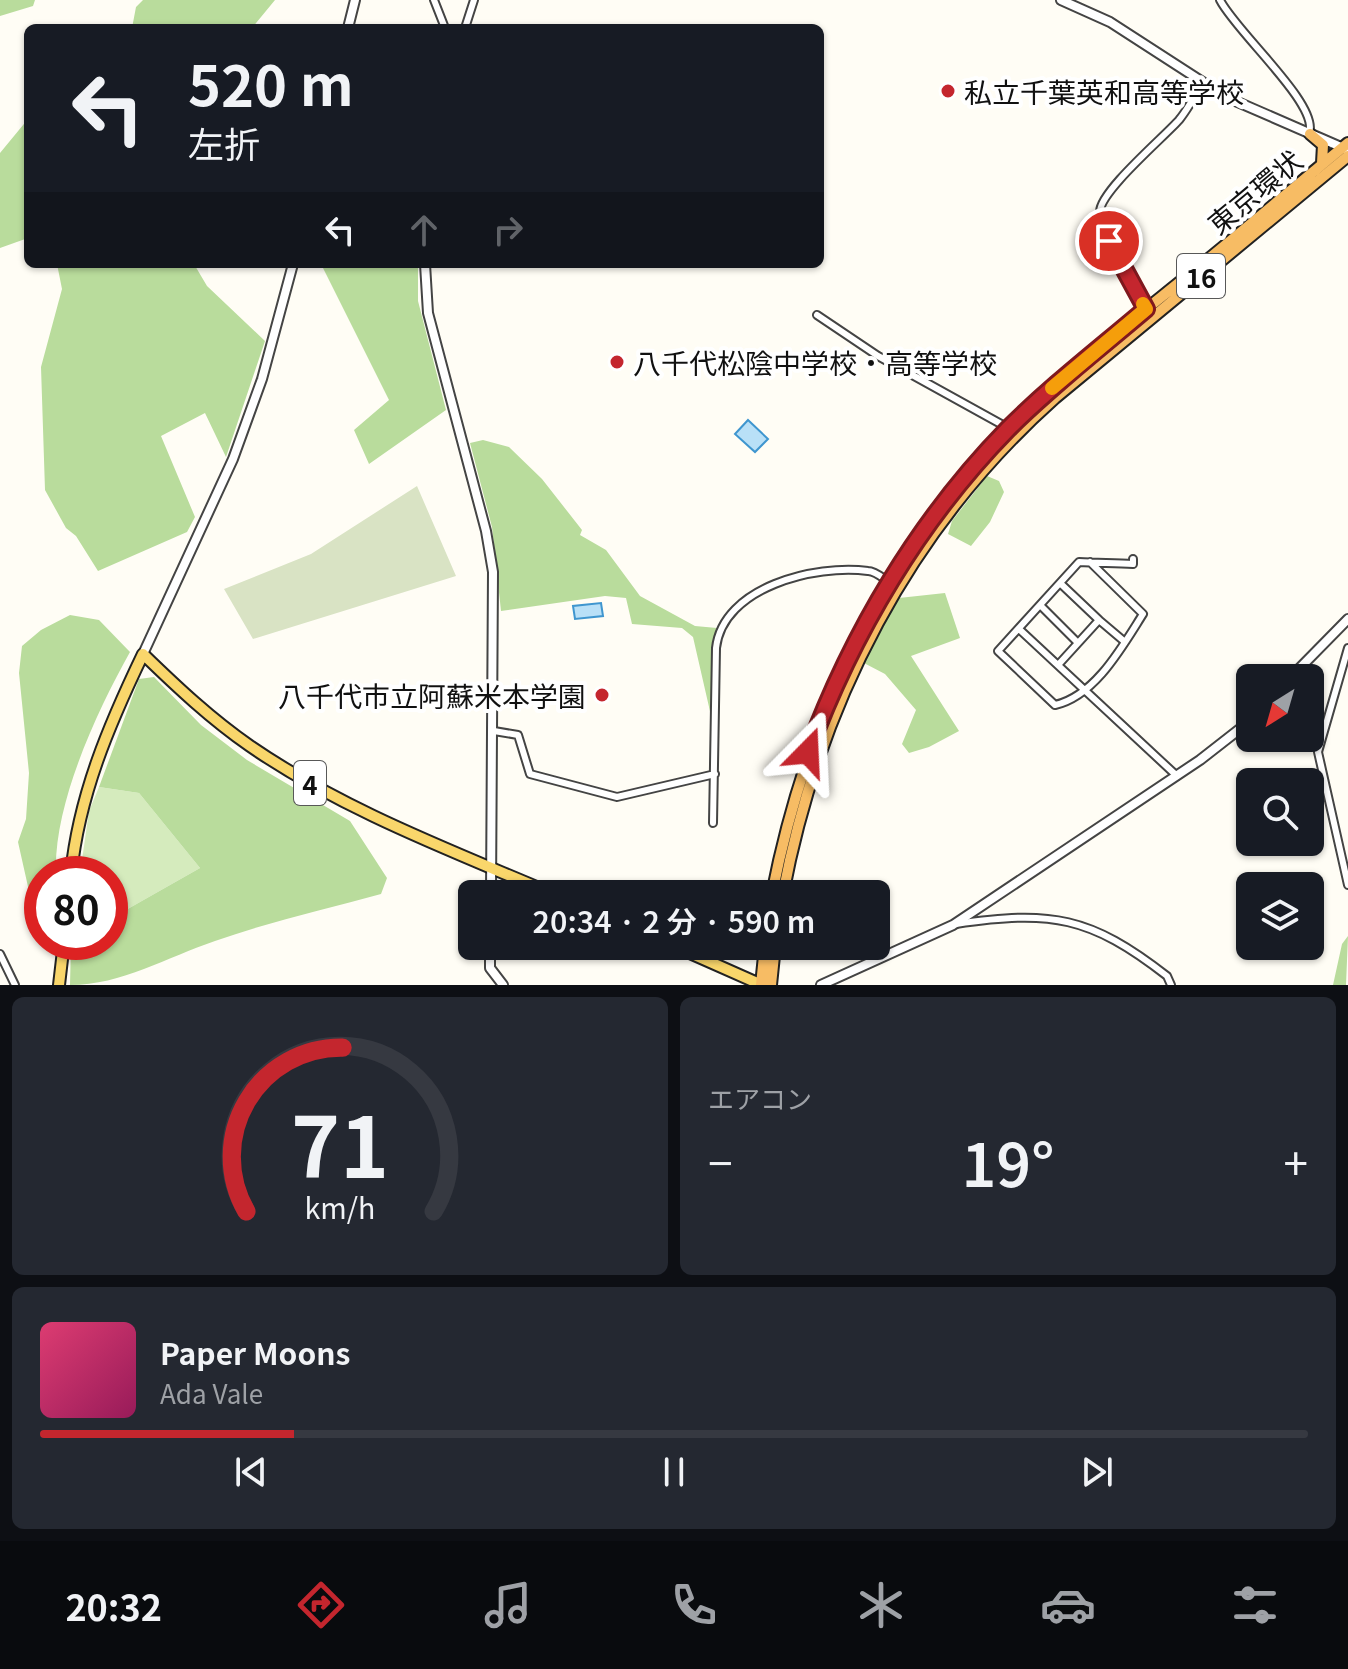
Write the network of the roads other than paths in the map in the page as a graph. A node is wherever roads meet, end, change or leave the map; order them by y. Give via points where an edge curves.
1 (355, 0) edge
2 (434, 0) edge
3 (474, 0) edge
4 (1061, 0) edge
5 (1220, 0) edge
6 (349, 24) edge
7 (443, 24) edge
8 (466, 24) edge
9 (1202, 83) junction
10 (1310, 134) junction
11 (1347, 149) edge
12 (1321, 165) junction
13 (292, 268) edge
14 (425, 268) edge
15 (1148, 314) junction
16 (817, 315) dead end
17 (1012, 432) junction
18 (1133, 559) dead end
19 (1090, 562) junction
20 (889, 582) junction
21 (1060, 583) junction
22 (1040, 605) junction
23 (1348, 619) edge
24 (1099, 620) junction
25 (1019, 629) junction
26 (1125, 642) junction
27 (1078, 643) junction
28 (1348, 652) edge
29 (143, 654) junction
30 (1304, 664) edge
31 (1058, 665) junction
32 (1086, 690) junction
33 (494, 731) junction
34 (1236, 732) edge
35 (715, 774) junction
36 (1177, 776) junction
37 (713, 823) dead end
38 (73, 856) edge
39 (491, 868) junction
40 (491, 880) edge
41 (520, 880) edge
42 (775, 880) edge
43 (786, 880) edge
44 (1348, 885) edge
45 (953, 925) junction
46 (0, 954) edge
47 (62, 960) edge
48 (490, 960) edge
49 (706, 960) edge
50 (764, 960) edge
51 (774, 960) edge
52 (15, 985) edge
53 (59, 985) edge
54 (503, 985) edge
55 (762, 985) edge
56 (771, 985) edge
57 (821, 985) edge
58 (1171, 985) edge

1 - 6 street
2 - 7 street
3 - 8 street
4 - 9 street via 1110,22
5 - 10 street via 1254,48 1303,101
9 - 10 street
9 - 15 street via 1180,118 1102,202 1109,241
10 - 11 street
10 - 12 highway via 1325,151
11 - 12 highway, 東京環状 / 16
11 - 15 highway, 東京環状 / 16
12 - 15 highway, 東京環状 / 16
13 - 29 street via 262,379 206,522
14 - 33 street via 428,313 493,572
15 - 17 highway, 東京環状 / 16
16 - 17 street
17 - 20 highway, 東京環状 / 16 via 963,480
17 - 43 highway, 東京環状 / 16 via 931,537 871,633 820,748
18 - 19 street via 1133,564
19 - 21 street via 1079,562
19 - 26 street via 1143,614
20 - 35 street via 870,570 775,582 728,613 716,648
20 - 42 highway, 東京環状 / 16 via 860,632 814,736
21 - 22 street
21 - 24 street
22 - 25 street
22 - 27 street
23 - 30 street
24 - 26 street
24 - 27 street
25 - 31 street
25 - 32 street via 998,651 1055,705
26 - 32 street
27 - 31 street
28 - 44 street via 1318,752
29 - 38 main road via 97,758
29 - 39 main road, 4 via 204,711 293,773
31 - 32 street
32 - 36 street
33 - 35 street via 518,735 530,774 617,797
33 - 39 street
34 - 36 street
35 - 37 street
36 - 45 street
39 - 40 street
39 - 41 main road, 4
45 - 57 street
45 - 58 street via 1028,917 1079,923 1106,933 1167,976
46 - 52 street
47 - 53 main road
48 - 54 street
49 - 55 main road
50 - 55 highway
51 - 56 highway

